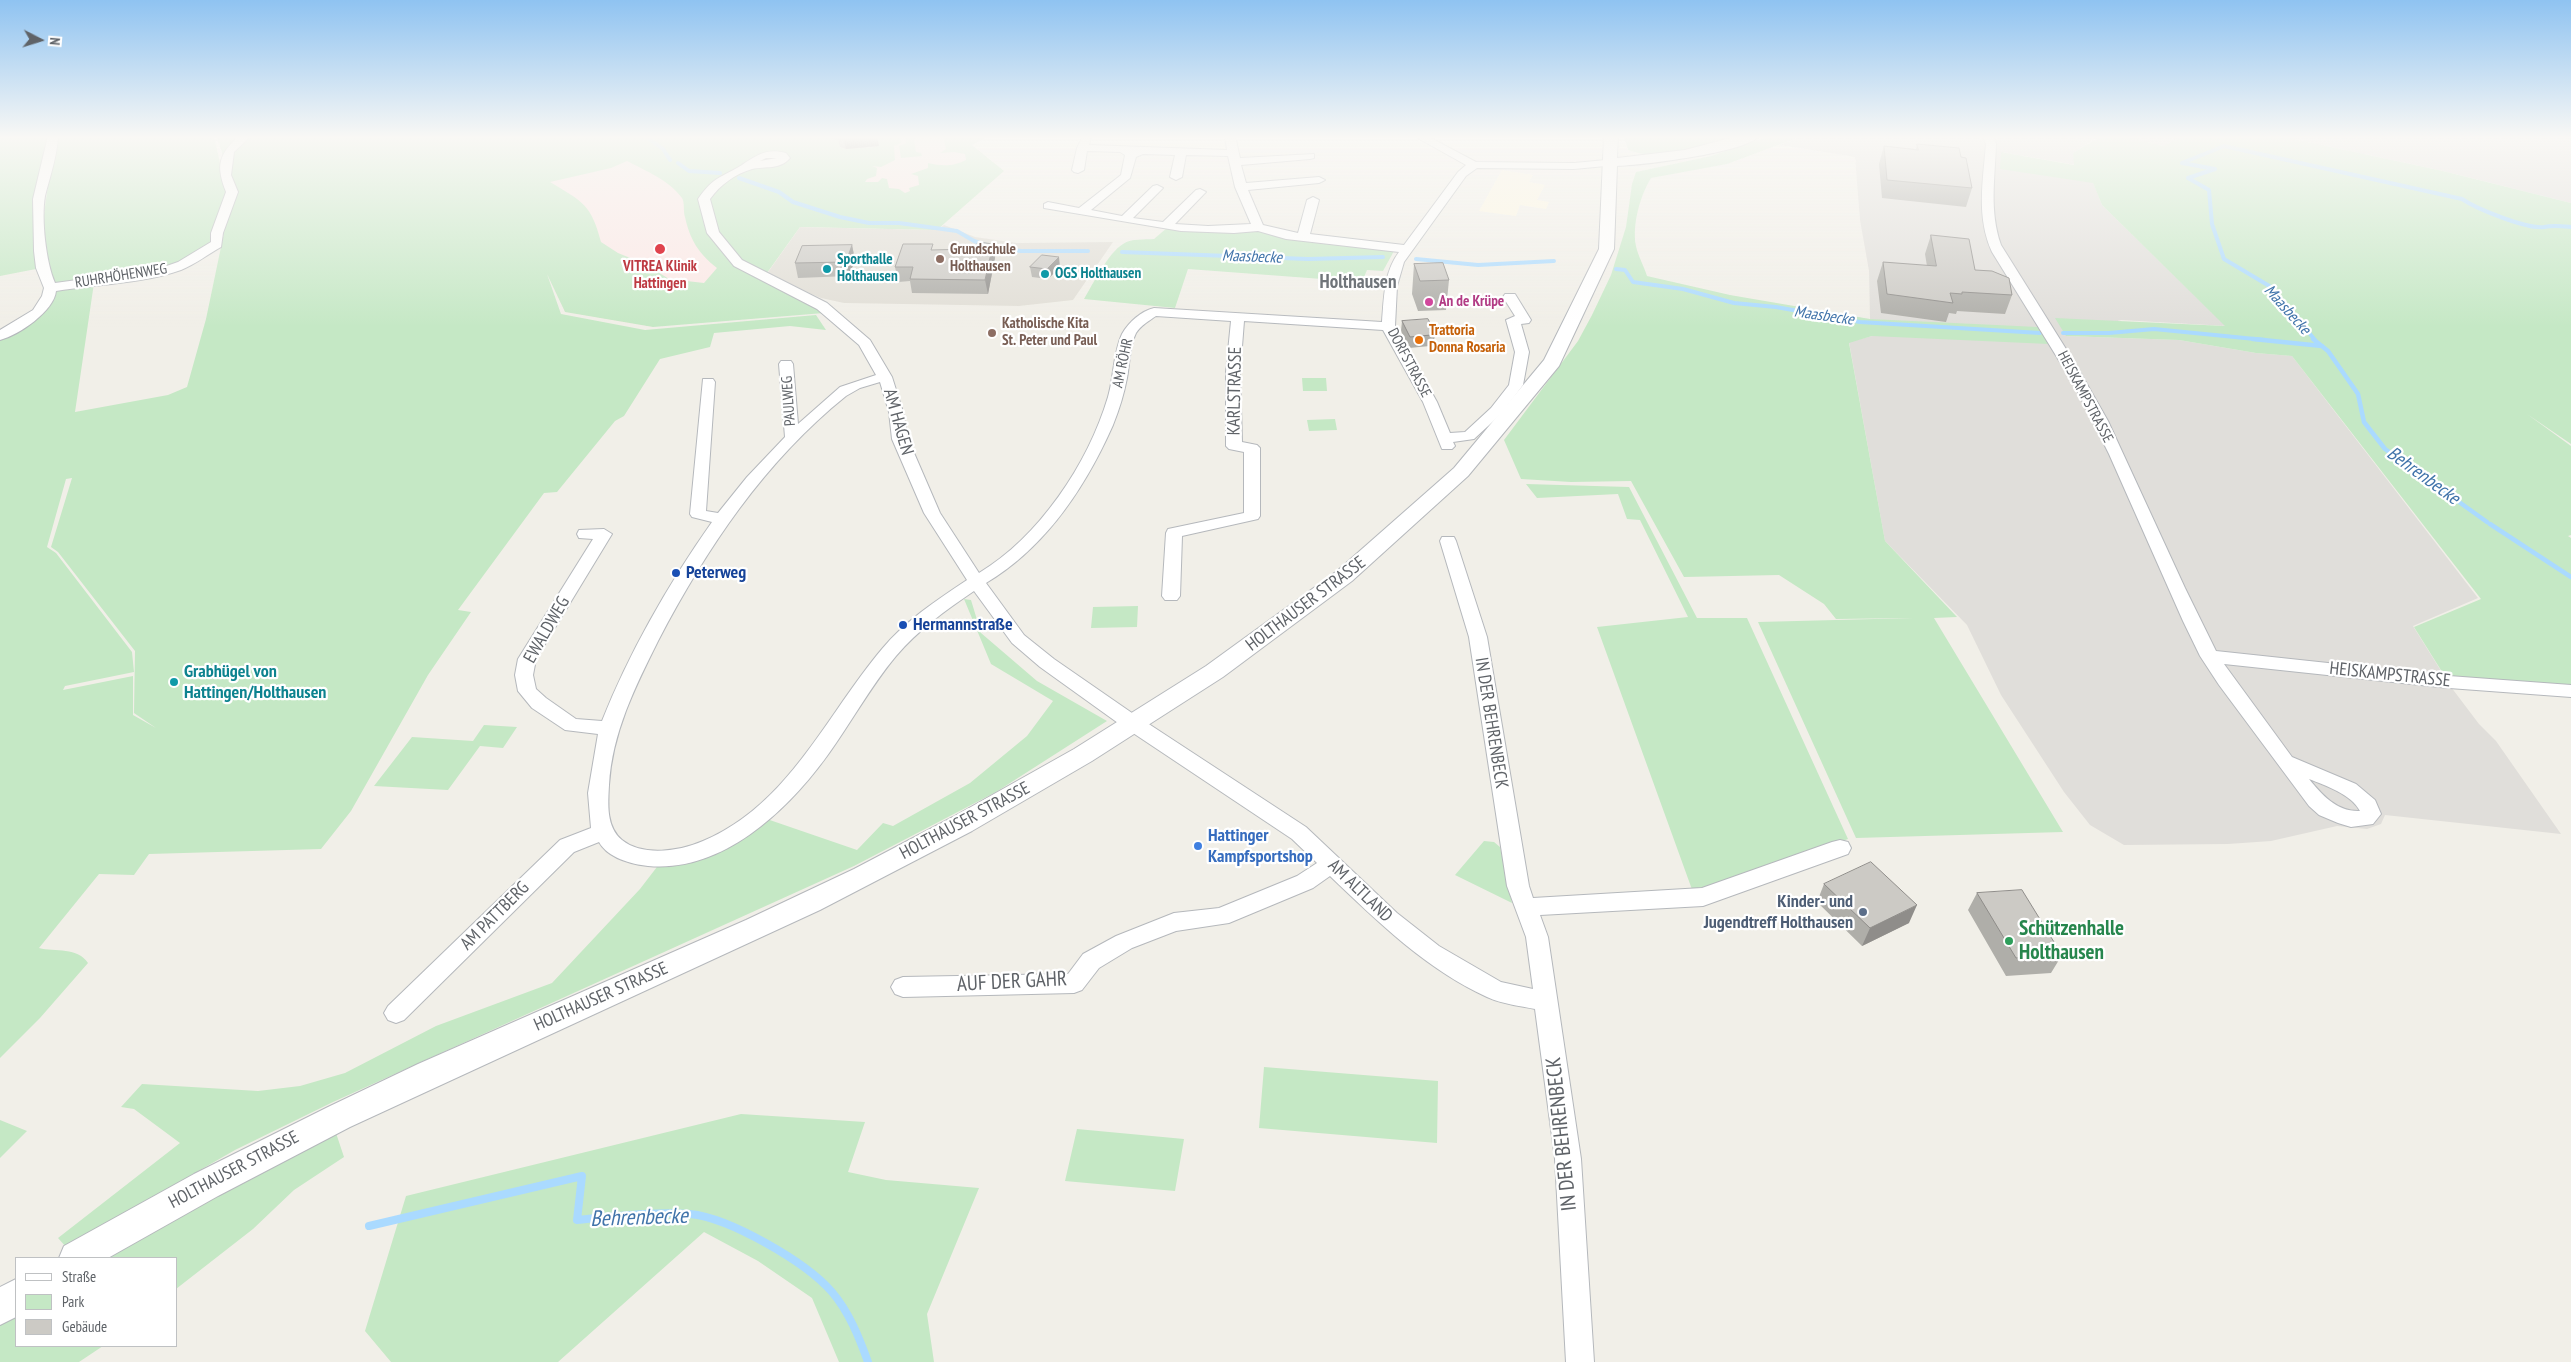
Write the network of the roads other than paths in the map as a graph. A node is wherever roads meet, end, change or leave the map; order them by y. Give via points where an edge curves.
1 (39, 200) edge
2 (229, 200) edge
3 (704, 200) edge
4 (1097, 200) edge
5 (1145, 200) edge
6 (1192, 200) edge
7 (1245, 200) edge
8 (1313, 200) dead end
9 (1443, 200) edge
10 (1614, 200) edge
11 (1988, 200) edge
12 (1048, 206) dead end
13 (1083, 211) junction
14 (1126, 218) junction
15 (1167, 225) junction
16 (1258, 227) junction
17 (1303, 237) junction
18 (1407, 249) junction
19 (50, 288) junction
20 (1510, 297) dead end
21 (1238, 316) junction
22 (1388, 326) junction
23 (0, 336) edge
24 (786, 364) dead end
25 (885, 377) junction
26 (708, 382) dead end
27 (792, 437) junction
28 (722, 519) junction
29 (585, 534) dead end
30 (1448, 541) dead end
31 (977, 581) junction
32 (1171, 596) dead end
33 (2210, 656) junction
34 (2571, 691) edge
35 (1135, 725) junction
36 (609, 728) junction
37 (2286, 762) dead end
38 (602, 832) junction
39 (1840, 848) dead end
40 (1331, 864) junction
41 (1528, 907) junction
42 (903, 987) dead end
43 (1546, 1002) junction
44 (396, 1013) dead end
45 (78, 1257) edge
46 (15, 1298) edge
47 (0, 1307) edge
48 (1580, 1362) edge

1 - 19 street via 42,268
2 - 19 street, RUHRHÖHENWEG via 217,233 217,244 189,262 125,278
3 - 25 street, AM HAGEN via 713,233 738,263 822,306 865,343
4 - 13 street
5 - 14 street
6 - 15 street
7 - 16 street
8 - 17 street
9 - 18 street, DORFSTRASSE
10 - 35 street, HOLTHAUSER STRASSE via 1613,219 1599,273 1556,355 1507,422 1434,499 1361,564 1254,644
11 - 33 street, HEISKAMPSTRASSE via 1993,240 2101,423 2164,564
12 - 13 street
13 - 14 street
14 - 15 street
15 - 16 street via 1219,231
16 - 17 street
17 - 18 street
18 - 22 street, DORFSTRASSE via 1398,262 1391,286
19 - 23 street via 49,296 38,313
20 - 22 street, DORFSTRASSE via 1524,320 1513,320 1522,352 1516,385 1496,412 1469,436 1446,442 1430,402
21 - 22 street, AM RÖHR
21 - 31 street, AM RÖHR via 1154,312 1138,319 1130,329 1111,410 1087,462 1040,530 1016,555
21 - 32 street, KARLSTRASSE via 1233,372 1234,446 1252,448 1252,516 1174,533
24 - 27 street, PAULWEG
25 - 27 street via 845,390
25 - 31 street, AM HAGEN via 900,439 932,513
26 - 28 street via 698,514
27 - 28 street
28 - 36 street via 680,584 644,651
29 - 36 street, EWALDWEG via 604,534 527,659 524,675 527,691 557,716 572,725
30 - 41 street, IN DER BEHRENBECK via 1478,638 1518,886
31 - 35 street, AM HAGEN via 1018,639
31 - 38 street via 914,627 884,658 833,734 805,769 752,821 724,840 692,854 661,859 622,853
33 - 34 street, HEISKAMPSTRASSE via 2449,682
33 - 37 street, HEISKAMPSTRASSE
35 - 40 street, AM ALTLAND via 1299,833
35 - 45 street, HOLTHAUSER STRASSE via 1024,790 864,876 313,1129 200,1187
36 - 38 street via 598,797
38 - 44 street, AM PATTBERG via 567,846
39 - 41 street via 1703,897
40 - 42 street, AUF DER GAHR via 1305,882 1221,917 1174,922 1124,942 1091,961 1074,983
40 - 43 street, AM ALTLAND via 1388,919 1431,953 1495,990
41 - 43 street, IN DER BEHRENBECK via 1537,937
43 - 48 street, IN DER BEHRENBECK via 1568,1159
46 - 47 street

